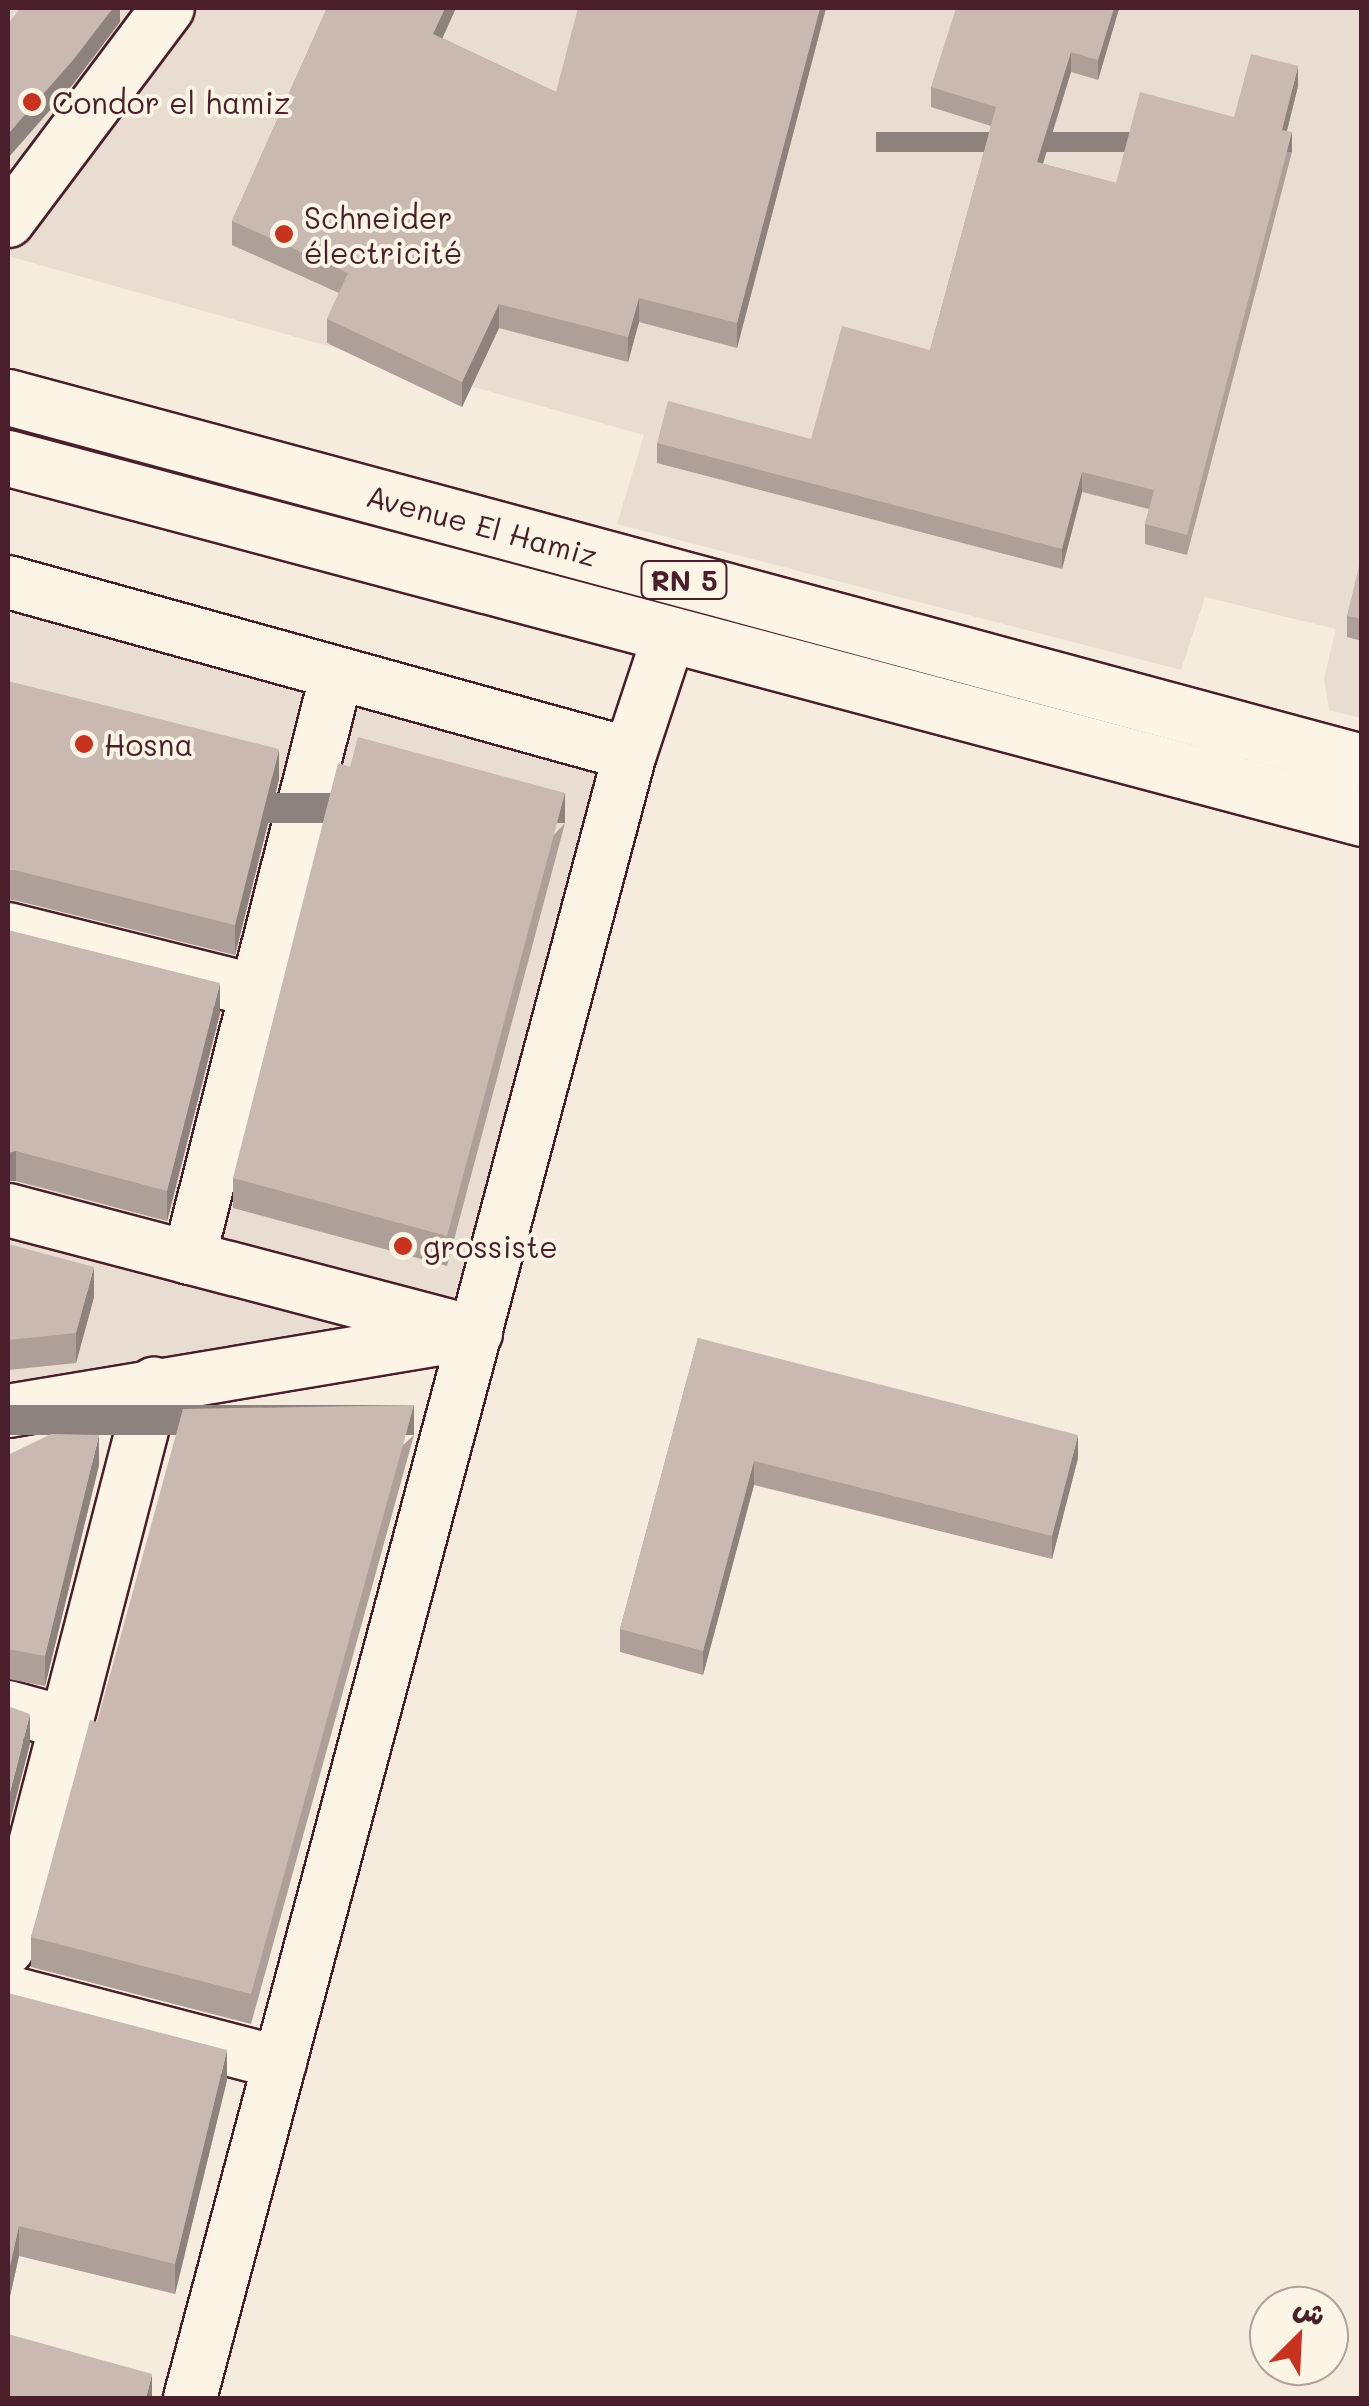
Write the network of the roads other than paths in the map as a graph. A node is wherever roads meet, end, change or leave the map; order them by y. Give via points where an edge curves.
1 (168, 8) edge
2 (8, 221) edge
3 (8, 398) edge
4 (8, 458) edge
5 (8, 582) edge
6 (670, 633) junction
7 (337, 673) junction
8 (630, 754) junction
9 (1362, 762) edge
10 (1362, 818) edge
11 (8, 928) edge
12 (256, 991) junction
13 (8, 1210) edge
14 (189, 1258) junction
15 (476, 1333) junction
16 (154, 1384) junction
17 (8, 1411) edge
18 (8, 1707) edge
19 (66, 1724) junction
20 (8, 1948) edge
21 (8, 1992) edge
22 (280, 2063) junction
23 (190, 2398) edge

1 - 2 street
3 - 9 highway, Avenue El Hamiz / RN 5
4 - 6 highway, RN 5
5 - 7 street
6 - 8 street
6 - 10 highway, RN 5
7 - 8 street
7 - 12 street
8 - 15 street
11 - 12 street
12 - 14 street
13 - 14 street
14 - 15 street
15 - 16 street
15 - 22 street
16 - 17 street
16 - 19 street
18 - 19 street
19 - 20 street
21 - 22 street
22 - 23 street

